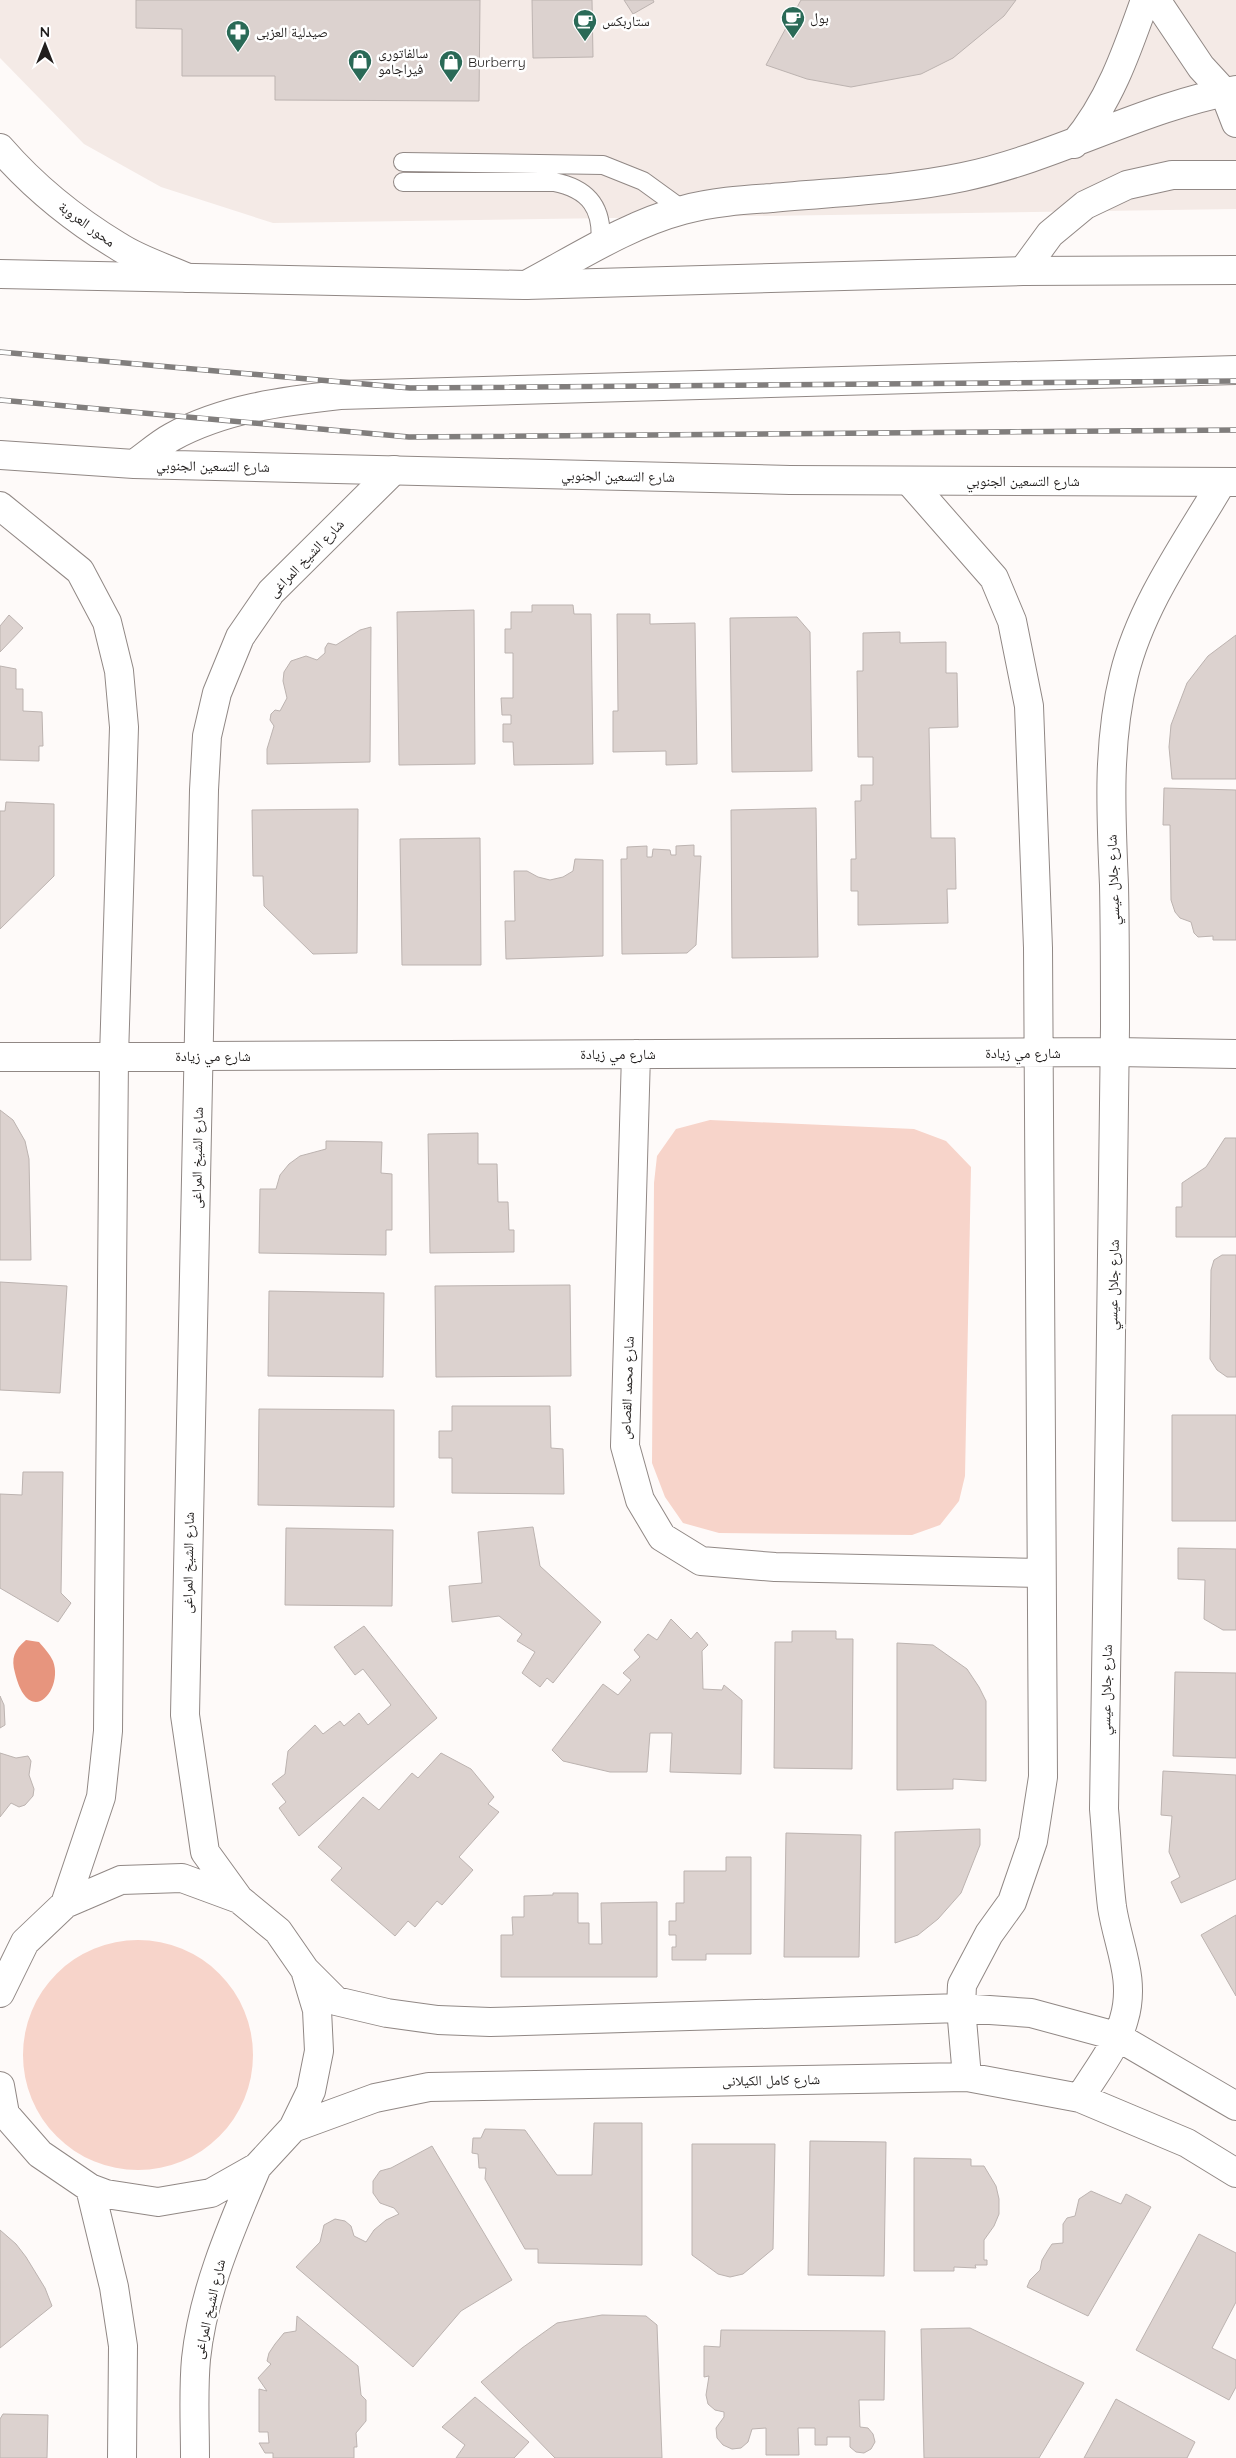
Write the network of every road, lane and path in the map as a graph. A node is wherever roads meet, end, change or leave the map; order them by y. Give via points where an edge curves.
1 (1145, 0) edge
2 (1156, 0) edge
3 (1230, 91) edge
4 (1236, 123) edge
5 (1074, 144) junction
6 (0, 148) edge
7 (403, 162) dead end
8 (1236, 175) edge
9 (403, 182) dead end
10 (684, 210) junction
11 (600, 246) junction
12 (1236, 270) edge
13 (1023, 271) junction
14 (0, 274) edge
15 (188, 278) junction
16 (526, 285) junction
17 (1236, 370) edge
18 (0, 456) edge
19 (134, 464) junction
20 (394, 470) junction
21 (909, 481) junction
22 (1229, 482) edge
23 (0, 506) edge
24 (1115, 1052) junction
25 (1039, 1053) junction
26 (636, 1054) junction
27 (1236, 1054) edge
28 (199, 1056) junction
29 (0, 1057) edge
30 (114, 1057) junction
31 (1041, 1573) junction
32 (239, 1899) junction
33 (66, 1904) junction
34 (25, 1942) junction
35 (0, 1955) edge
36 (305, 1970) junction
37 (0, 1993) edge
38 (961, 2008) junction
39 (1116, 2036) junction
40 (967, 2077) junction
41 (0, 2086) edge
42 (1080, 2098) junction
43 (1236, 2106) edge
44 (3, 2113) edge
45 (293, 2128) junction
46 (257, 2167) junction
47 (1236, 2173) edge
48 (90, 2188) junction
49 (122, 2458) edge
50 (195, 2458) edge

1 - 5 main road via 1109,91 1092,123
2 - 3 main road via 1201,67
3 - 4 main road
3 - 5 main road via 1184,101
5 - 10 main road via 1016,164 963,177 722,202
6 - 15 main road, محور العروبة via 40,188 120,248
7 - 10 lane via 603,165 643,181
8 - 13 main road via 1172,175 1127,185 1085,205 1050,234
9 - 11 lane via 554,182 566,185 578,190 596,208 600,220
10 - 11 main road via 634,228
11 - 16 main road
12 - 13 main road
13 - 16 main road
14 - 15 main road
15 - 16 main road
17 - 19 main road via 340,395 251,408 211,420 172,437
18 - 19 main road, شارع التسعين الجنوبي
19 - 20 main road, شارع التسعين الجنوبي
20 - 21 main road, شارع التسعين الجنوبي
20 - 28 main road, شارع الشيخ المراغى via 271,592 240,636 217,692 207,736 204,790
21 - 22 main road, شارع التسعين الجنوبي
21 - 25 main road via 994,578 1016,638 1028,706
22 - 24 main road, شارع جلال عيسي via 1158,589 1124,674 1114,735 1111,801 1116,950
23 - 30 main road via 80,571 107,622 119,671 124,727
24 - 25 main road, شارع مي زيادة
24 - 27 main road, شارع مي زيادة
24 - 39 main road, شارع جلال عيسي via 1104,1808 1112,1908 1128,1973 1128,2002 1124,2021
25 - 26 main road, شارع مي زيادة
25 - 31 main road
26 - 28 main road, شارع مي زيادة
26 - 31 main road, شارع محمد القصاص via 625,1446 640,1500 662,1536 701,1562 775,1567
28 - 30 main road, شارع مي زيادة
28 - 32 main road, شارع الشيخ المراغى via 185,1715 205,1852
29 - 30 main road, شارع مي زيادة
30 - 33 main road via 108,1731 101,1797
31 - 38 main road via 1043,1777 1033,1841 1012,1902 989,1934 962,1985
32 - 33 main road via 182,1878 121,1880
32 - 36 main road via 278,1930
33 - 34 main road
34 - 35 main road
34 - 37 main road
36 - 38 main road via 336,2001 438,2020 490,2022
36 - 45 main road via 317,2010 319,2051 311,2091
38 - 39 main road via 1031,2013
38 - 40 main road
39 - 42 main road, شارع جلال عيسي
39 - 43 main road
40 - 42 main road, شارع كامل الكيلانى
40 - 45 main road, شارع كامل الكيلانى via 430,2087 375,2098
41 - 44 main road
42 - 47 main road, شارع كامل الكيلانى via 1187,2143
44 - 48 main road via 40,2154
45 - 46 main road
46 - 48 main road via 211,2193 158,2202 106,2194
46 - 50 main road, شارع الشيخ المراغى via 224,2244 206,2310 196,2359
48 - 49 main road via 114,2287 123,2346

